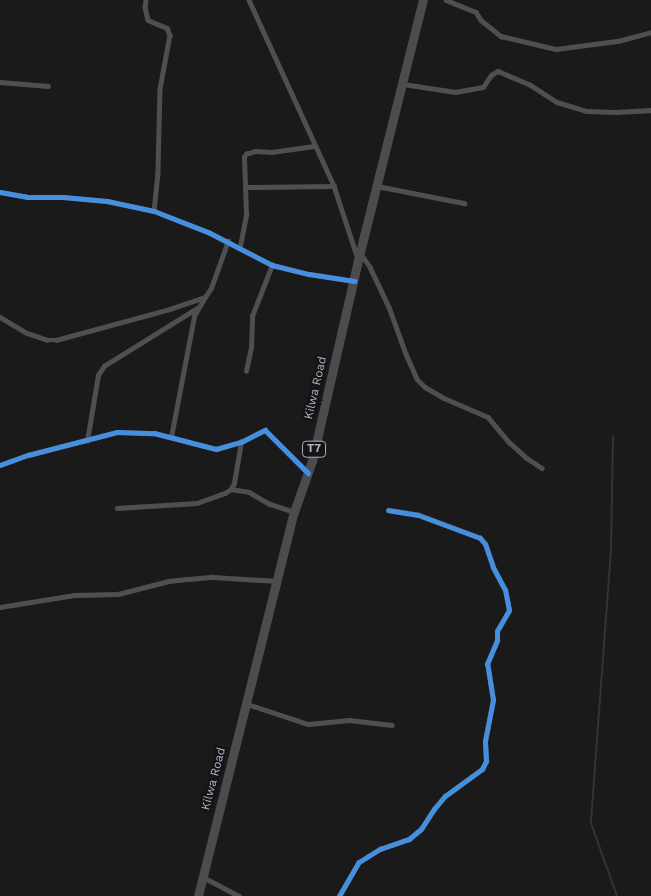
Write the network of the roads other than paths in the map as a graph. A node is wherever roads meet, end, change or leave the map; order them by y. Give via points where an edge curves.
1 (146, 0) edge
2 (249, 0) edge
3 (423, 0) edge
4 (446, 0) edge
5 (651, 32) edge
6 (0, 82) edge
7 (403, 84) junction
8 (48, 86) dead end
9 (651, 110) edge
10 (314, 146) junction
11 (334, 186) junction
12 (376, 186) junction
13 (246, 187) junction
14 (0, 192) edge
15 (464, 203) dead end
16 (154, 211) junction
17 (228, 241) junction
18 (240, 246) junction
19 (359, 256) junction
20 (272, 265) junction
21 (354, 281) junction
22 (205, 297) junction
23 (197, 308) junction
24 (0, 317) edge
25 (246, 371) dead end
26 (170, 437) junction
27 (87, 441) junction
28 (241, 442) junction
29 (0, 466) edge
30 (542, 468) dead end
31 (308, 473) junction
32 (231, 489) junction
33 (117, 508) dead end
34 (388, 510) dead end
35 (294, 512) junction
36 (277, 581) junction
37 (0, 608) edge
38 (247, 704) junction
39 (392, 725) dead end
40 (201, 877) junction
41 (198, 896) edge
42 (239, 896) edge
43 (339, 896) edge

1 - 16 street via 144,7 148,20 167,28 170,35 160,90
2 - 10 street
3 - 7 highway, Kilwa Road / T7
4 - 5 street via 476,12 501,36 556,49 618,42
6 - 8 street
7 - 9 street via 455,92 482,87 498,71 529,84 557,102 586,111
7 - 12 highway, Kilwa Road / T7
10 - 11 street
10 - 13 street via 250,152 244,158
11 - 13 street
11 - 19 street
12 - 15 street
12 - 19 highway, Kilwa Road / T7
13 - 18 street via 246,214
14 - 16 street via 27,197 107,201
16 - 17 street
17 - 18 street
17 - 22 street
18 - 20 street
19 - 21 highway, Kilwa Road / T7
19 - 30 street via 370,267 418,379 444,398 488,417 510,442
20 - 21 street
20 - 25 street via 252,316
21 - 31 highway, Kilwa Road / T7
22 - 23 street
22 - 24 street via 56,340 27,333
23 - 26 street
23 - 27 street via 104,366 98,375
26 - 27 street via 130,431
26 - 28 street via 216,450
27 - 29 street via 28,455
28 - 31 street via 262,430 268,431
28 - 32 street
31 - 35 highway, Kilwa Road / T7
32 - 33 street via 196,503
32 - 35 street via 248,492
34 - 43 street via 418,515 480,538 506,590 508,610 487,662 493,700 485,741 486,761 482,769 445,796 421,829 409,839 380,849 358,862
35 - 36 highway, Kilwa Road / T7
36 - 37 street via 213,577 189,579 118,594 74,595
36 - 38 highway, Kilwa Road / T7
38 - 39 street via 308,724 349,720
38 - 40 highway, Kilwa Road / T7
40 - 41 highway, Kilwa Road / T7
40 - 42 street

